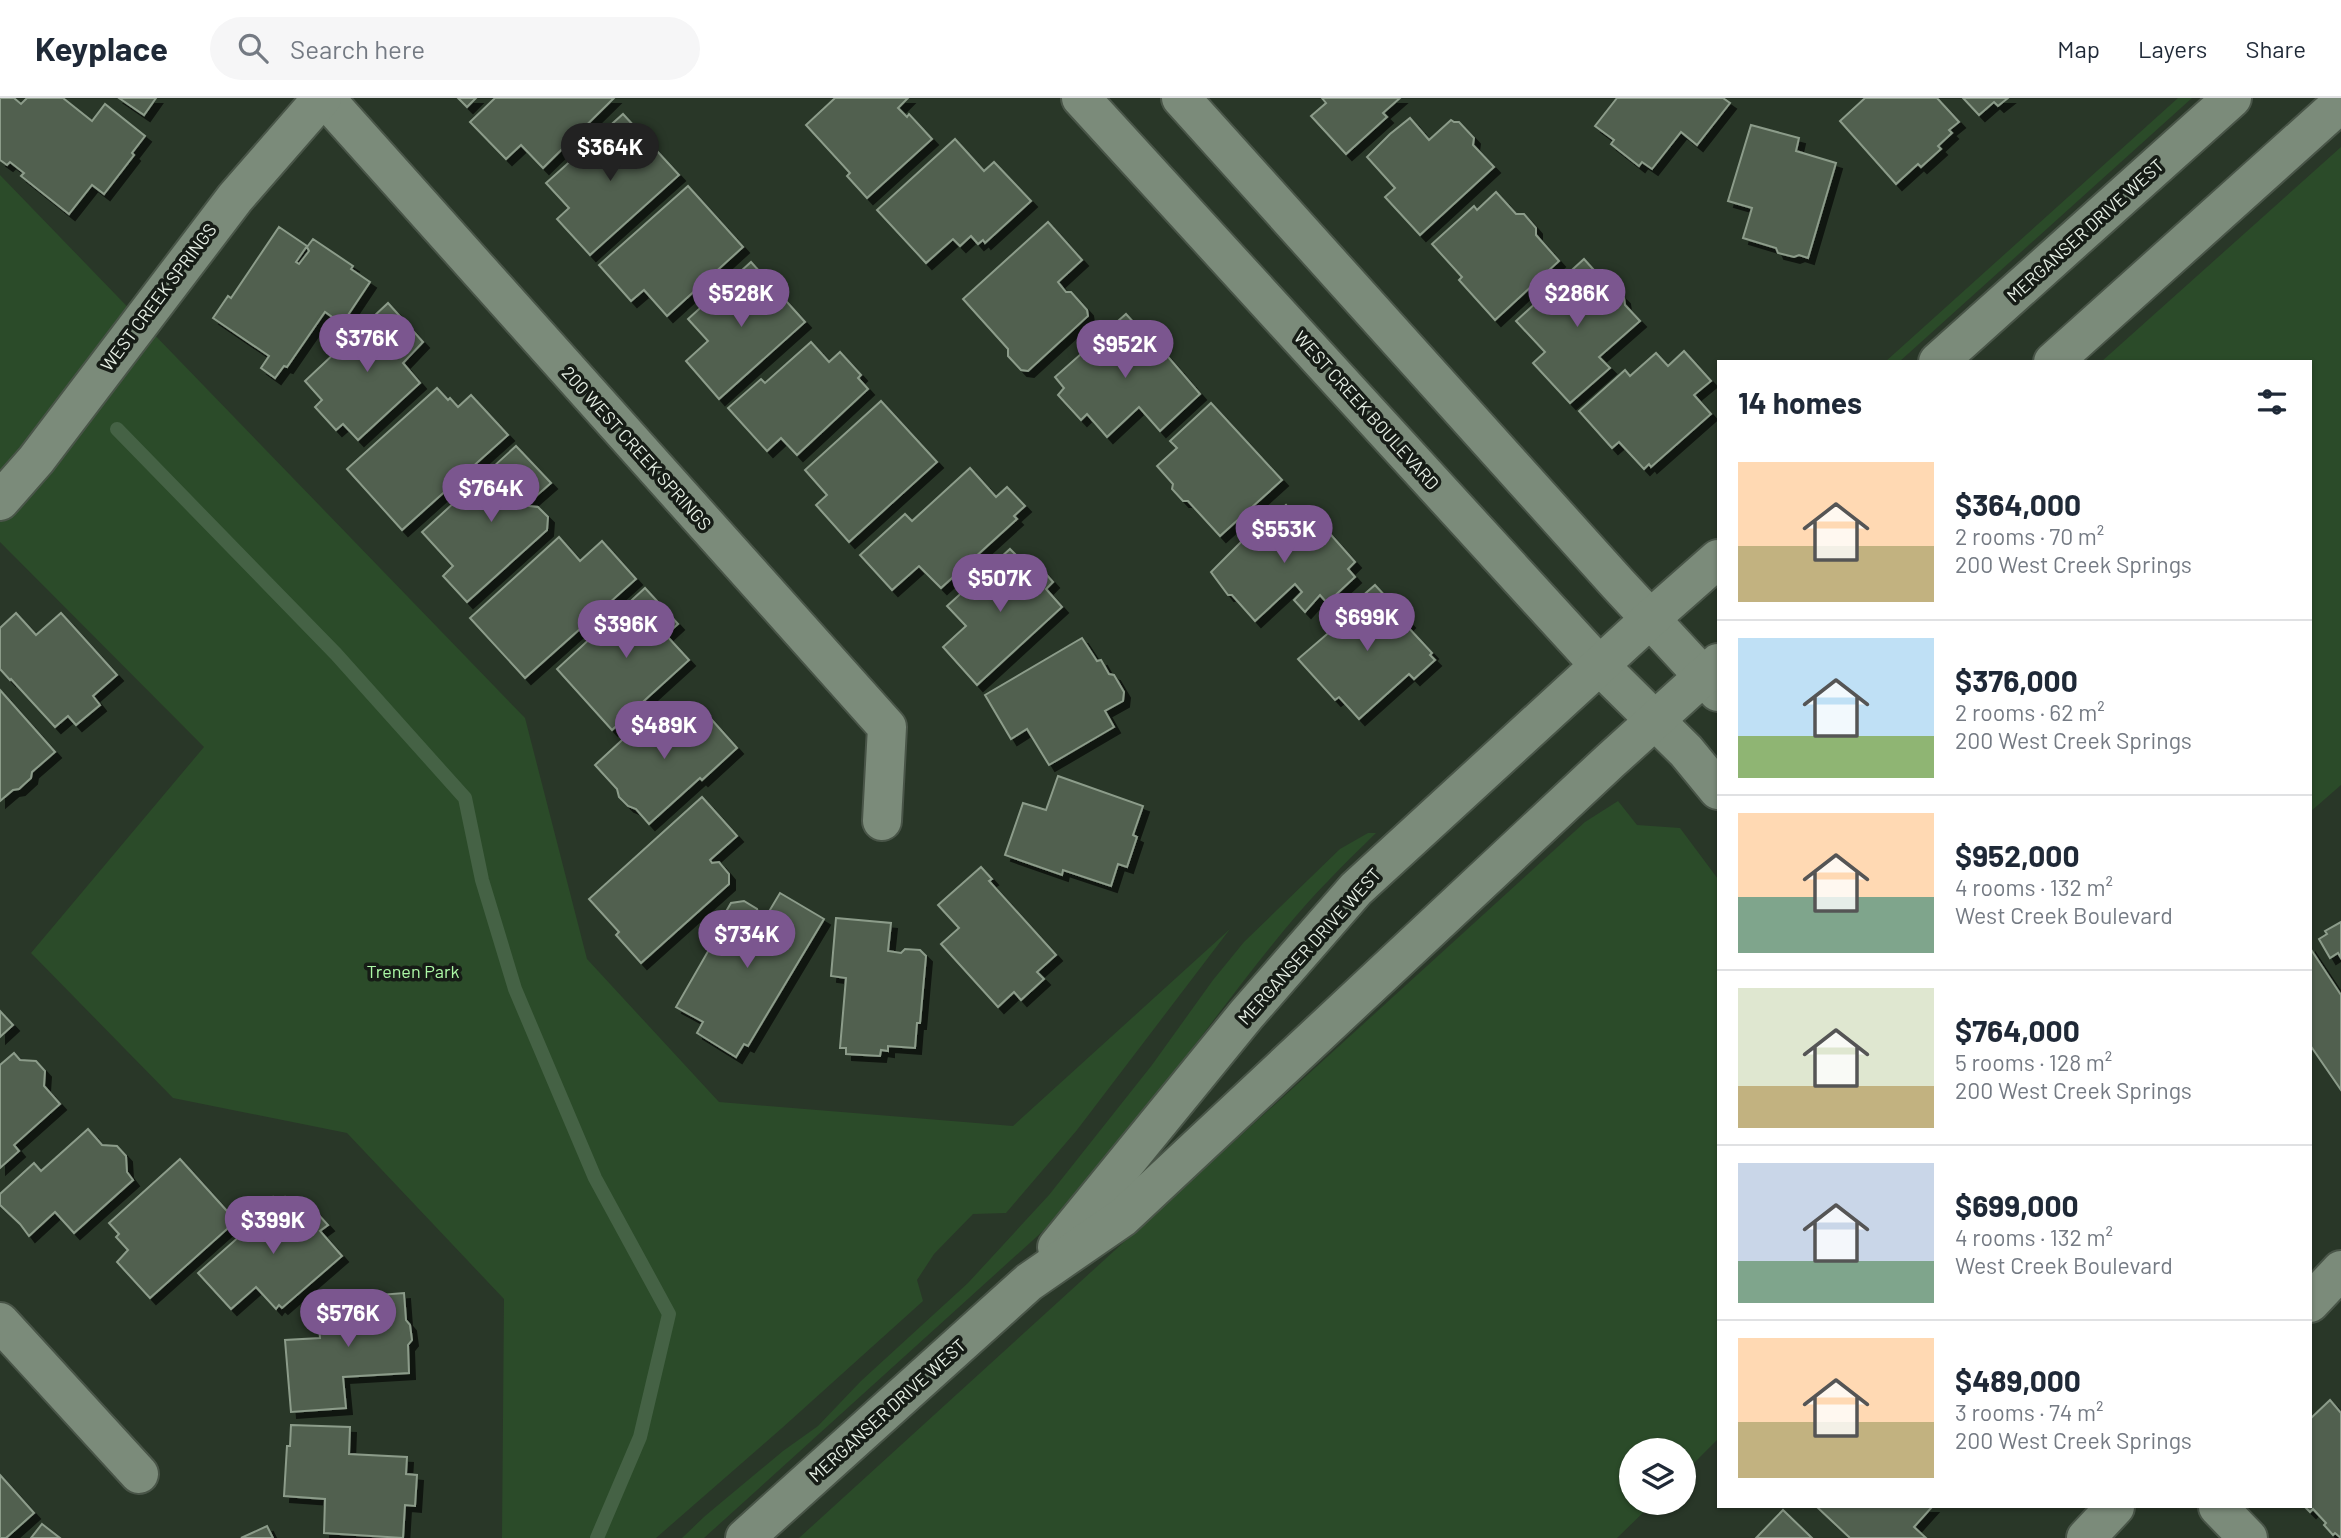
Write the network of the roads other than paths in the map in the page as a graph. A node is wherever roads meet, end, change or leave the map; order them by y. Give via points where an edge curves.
1 (323, 98) edge
2 (1081, 98) edge
3 (1181, 98) edge
4 (2232, 98) edge
5 (2341, 103) edge
6 (1940, 360) edge
7 (2055, 360) edge
8 (0, 501) edge
9 (1717, 560) edge
10 (1650, 619) junction
11 (1600, 666) junction
12 (1714, 677) edge
13 (1654, 721) junction
14 (1717, 789) edge
15 (882, 821) dead end
16 (2341, 1270) edge
17 (1029, 1282) junction
18 (2312, 1301) edge
19 (0, 1322) edge
20 (139, 1474) dead end
21 (2114, 1508) edge
22 (2219, 1508) edge
23 (745, 1538) edge
24 (2086, 1538) edge
25 (2248, 1538) edge

1 - 8 street, WEST CREEK SPRINGS via 235,198
1 - 15 street, 200 WEST CREEK SPRINGS via 887,727
2 - 11 street, WEST CREEK BOULEVARD
3 - 10 street
4 - 6 street, MERGANSER DRIVE WEST
5 - 7 street
9 - 10 street, MERGANSER DRIVE WEST
10 - 11 street, MERGANSER DRIVE WEST
10 - 12 street
11 - 13 street, WEST CREEK BOULEVARD
11 - 17 street, MERGANSER DRIVE WEST via 1356,889 1246,1015
12 - 13 street, MERGANSER DRIVE WEST
13 - 14 street, WEST CREEK BOULEVARD
13 - 17 street, MERGANSER DRIVE WEST via 1123,1217
16 - 18 street
17 - 23 street, MERGANSER DRIVE WEST
19 - 20 street
21 - 24 street
22 - 25 street

